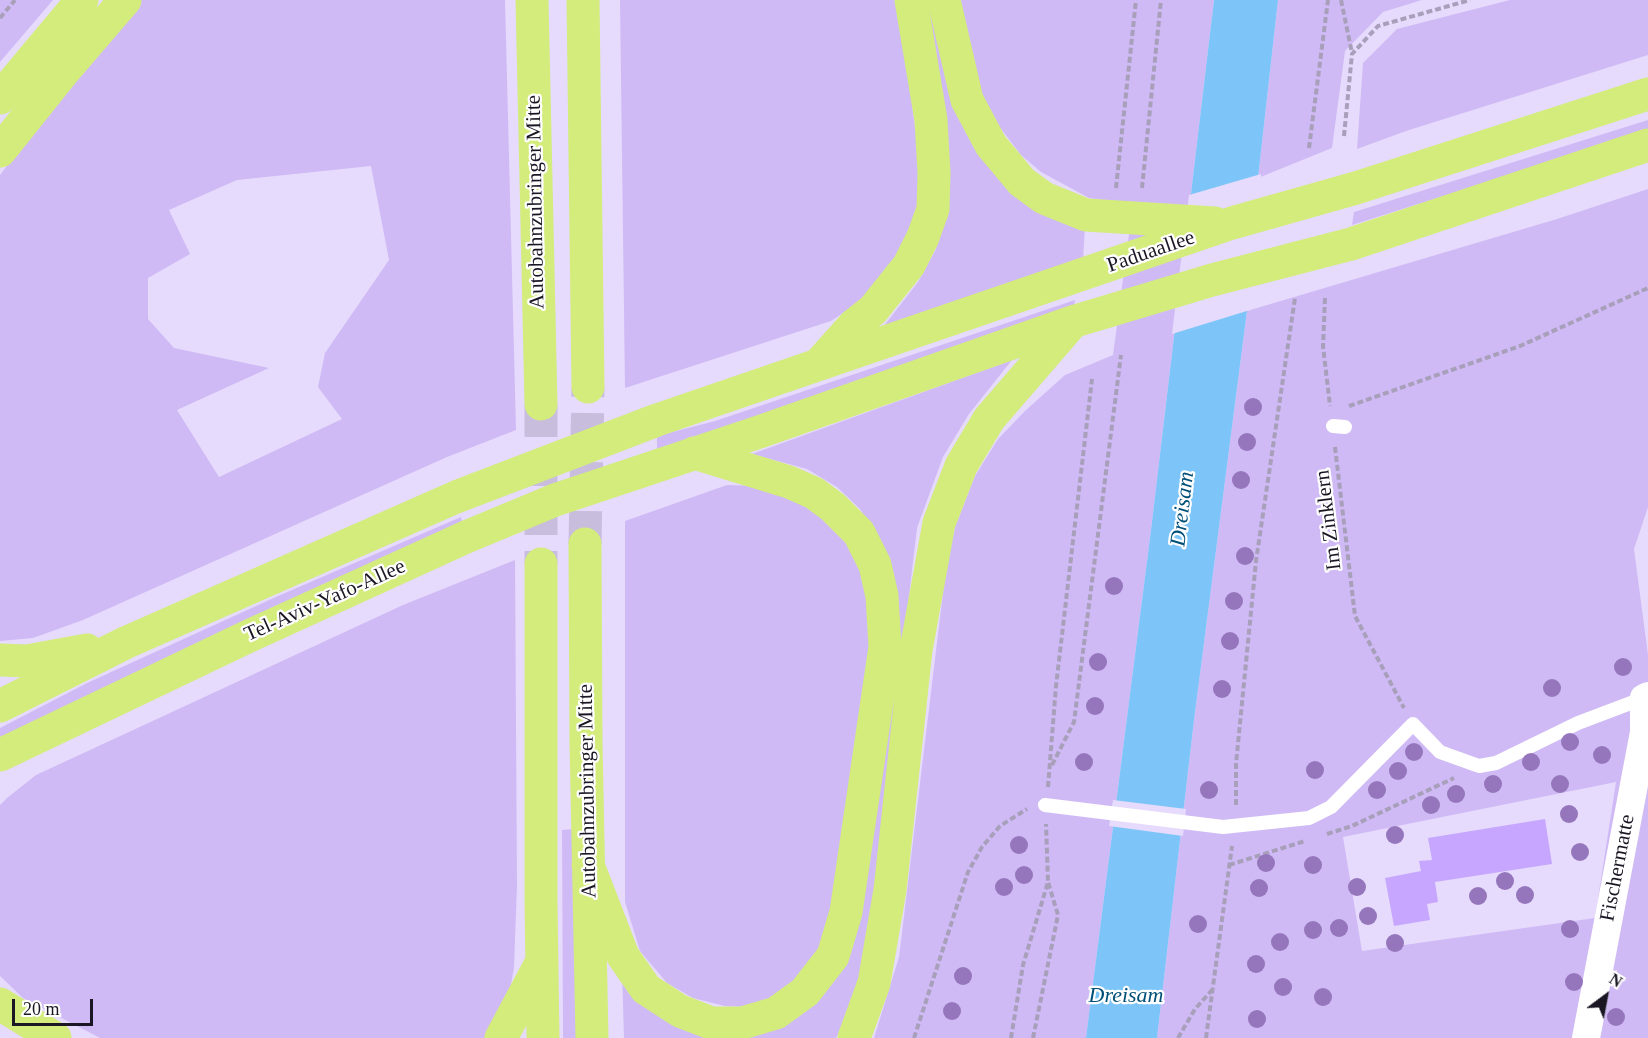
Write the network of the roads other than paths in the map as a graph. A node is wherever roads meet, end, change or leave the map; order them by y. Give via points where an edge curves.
1 (82, 0) edge
2 (125, 0) edge
3 (532, 0) edge
4 (583, 0) edge
5 (911, 0) edge
6 (944, 0) edge
7 (1648, 94) edge
8 (0, 98) edge
9 (1648, 145) edge
10 (0, 151) edge
11 (1232, 224) junction
12 (1072, 322) junction
13 (816, 367) junction
14 (588, 387) tunnel mouth
15 (541, 404) tunnel mouth
16 (657, 420) joint
17 (694, 453) junction
18 (658, 466) joint
19 (585, 544) tunnel mouth
20 (541, 564) tunnel mouth
21 (125, 643) junction
22 (0, 660) edge
23 (1646, 697) edge
24 (0, 706) edge
25 (35, 737) junction
26 (0, 755) edge
27 (0, 782) edge
28 (1045, 805) road end
29 (588, 866) junction
30 (543, 961) junction
31 (0, 1004) edge
32 (56, 1038) edge
33 (501, 1038) edge
34 (543, 1038) edge
35 (592, 1038) edge
36 (854, 1038) edge
37 (1586, 1038) edge

1 - 8 highway
2 - 10 highway
3 - 15 highway, Autobahnzubringer Mitte
4 - 14 highway
5 - 13 highway via 931,120 933,209 909,265 873,310
6 - 11 highway via 967,100 991,145 1022,182 1044,198 1086,215
7 - 11 highway, Paduaallee
9 - 12 highway, Paduaallee via 1351,244
11 - 13 highway, Paduaallee
12 - 17 highway, Paduaallee
12 - 36 highway via 989,419 961,466 939,523 916,650 890,890 874,983
13 - 16 highway, Paduaallee
16 - 21 highway, Tel-Aviv-Yafo-Allee via 456,497
17 - 18 highway, Paduaallee
17 - 29 highway via 814,493 859,533 875,565 882,596 885,647 846,912 832,956 805,992 776,1013 742,1023 711,1023 680,1011 646,989 623,956
18 - 25 highway, Tel-Aviv-Yafo-Allee via 555,500 466,537
19 - 29 highway, Autobahnzubringer Mitte
20 - 30 highway
21 - 22 highway via 27,661
21 - 24 highway, Tel-Aviv-Yafo-Allee
23 - 28 lane via 1578,723 1496,763 1479,766 1440,752 1413,724 1331,807 1309,818 1229,827
23 - 37 street, Fischermatte via 1644,732
25 - 26 highway, Tel-Aviv-Yafo-Allee
25 - 27 highway
29 - 35 highway, Autobahnzubringer Mitte
30 - 33 highway
30 - 34 highway
31 - 32 highway

